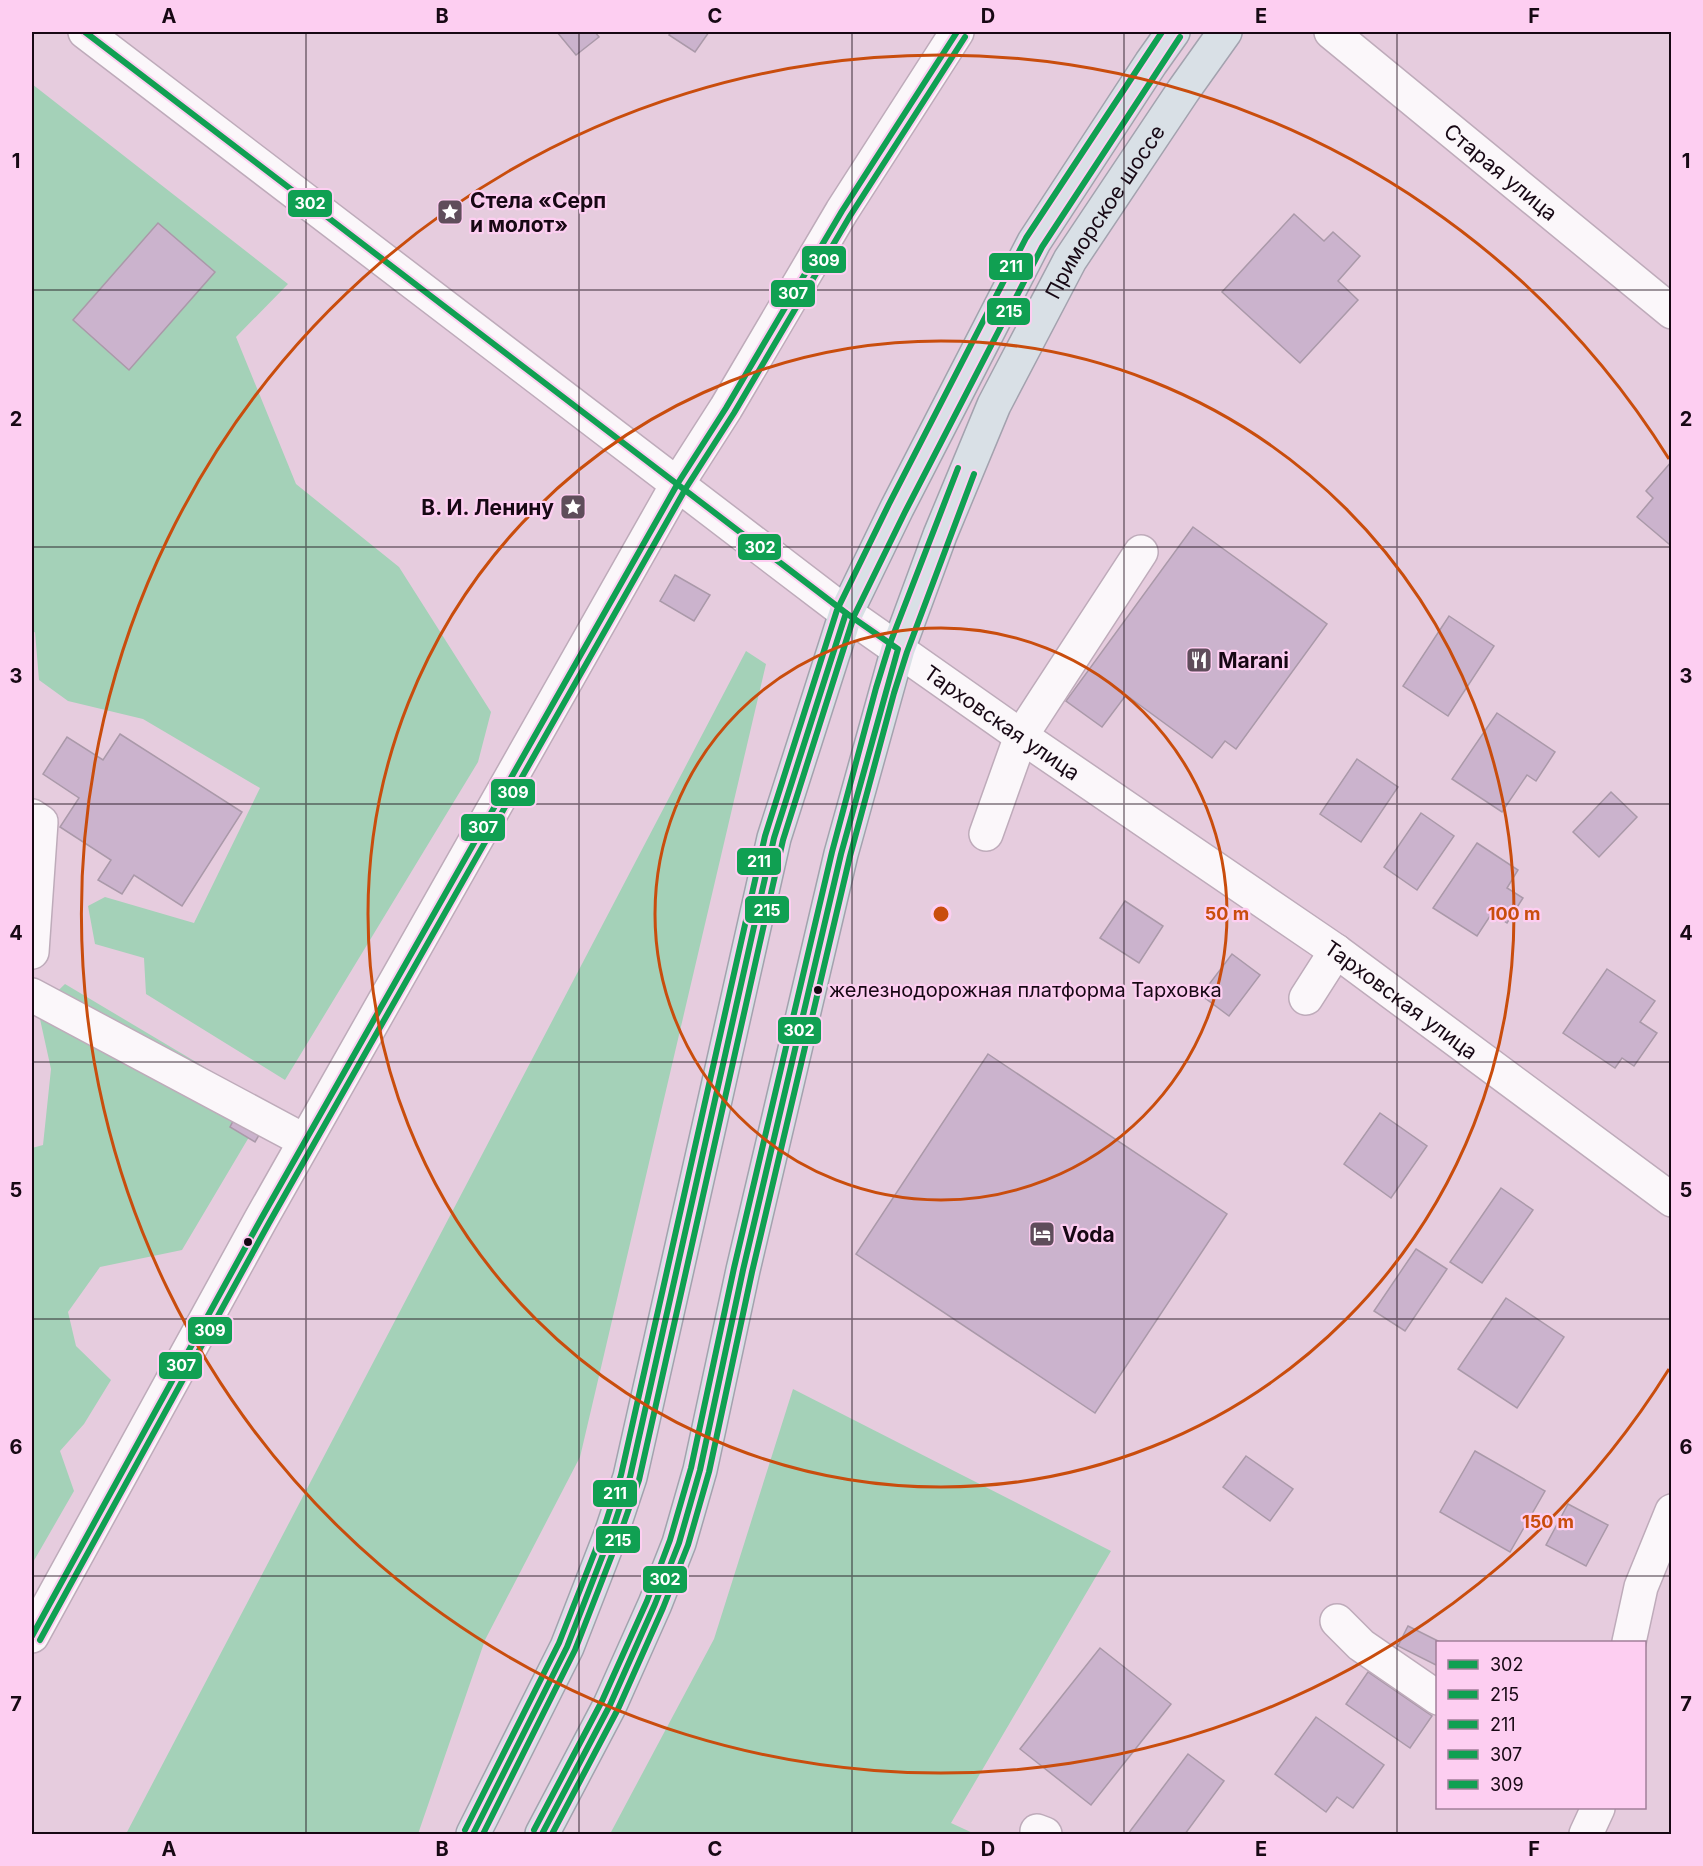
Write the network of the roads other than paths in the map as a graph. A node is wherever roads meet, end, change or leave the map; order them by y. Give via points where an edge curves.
1 (85, 32) edge
2 (957, 32) edge
3 (1173, 32) edge
4 (1225, 32) edge
5 (1331, 32) edge
6 (1671, 312) edge
7 (678, 483) junction
8 (1141, 552) dead end
9 (846, 613) junction
10 (898, 649) junction
11 (1021, 736) junction
12 (32, 816) edge
13 (986, 834) dead end
14 (1336, 951) junction
15 (32, 952) edge
16 (32, 995) edge
17 (1306, 998) dead end
18 (305, 1141) junction
19 (1671, 1200) edge
20 (1671, 1511) edge
21 (1337, 1621) dead end
22 (32, 1636) edge
23 (1629, 1641) edge
24 (1436, 1697) edge
25 (1598, 1809) edge
26 (473, 1834) edge
27 (542, 1834) edge
28 (1586, 1834) edge

1 - 7 street, Тарховская улица
2 - 7 street via 842,211
3 - 9 highway, Приморское шоссе via 1034,242
4 - 10 highway, Приморское шоссе via 1070,260 1031,331 994,405 940,534
5 - 6 street, Старая улица
7 - 9 street, Тарховская улица
7 - 18 street
8 - 11 street
9 - 10 street, Тарховская улица
9 - 26 highway, Приморское шоссе via 774,838 630,1477 567,1647
10 - 11 street, Тарховская улица
10 - 27 highway, Приморское шоссе via 841,854 700,1470 679,1543 610,1705
11 - 13 street
11 - 14 street, Тарховская улица
12 - 15 street via 41,822
14 - 17 street
14 - 19 street, Тарховская улица
16 - 18 street
18 - 22 street
20 - 23 street via 1641,1587
21 - 24 street via 1361,1645
25 - 28 street

